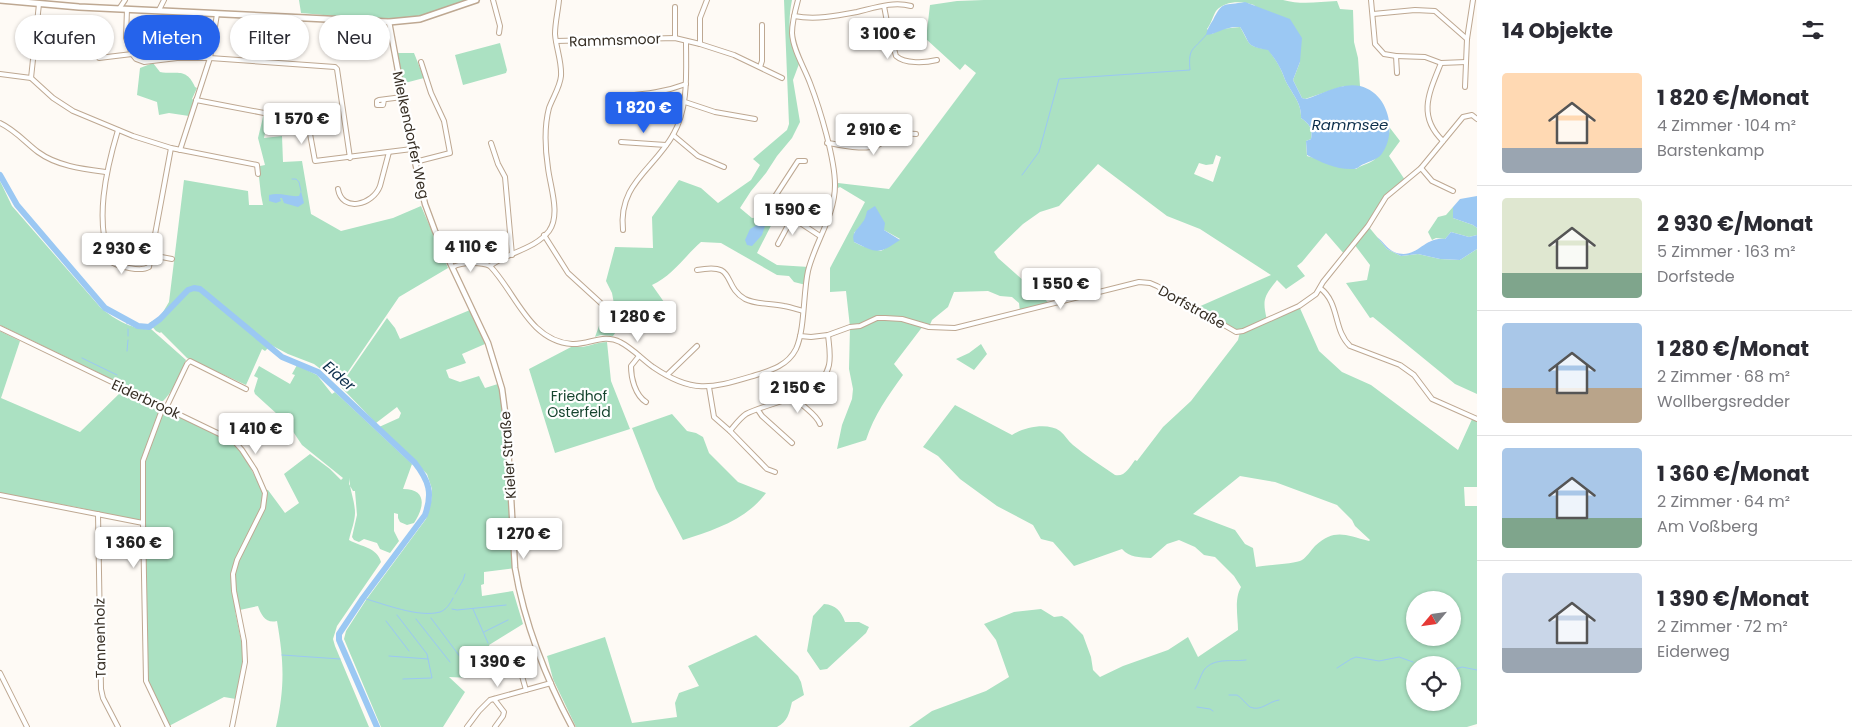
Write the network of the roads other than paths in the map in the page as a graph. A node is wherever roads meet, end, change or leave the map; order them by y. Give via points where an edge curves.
1 (0, 0) edge
2 (125, 0) edge
3 (164, 0) edge
4 (476, 0) edge
5 (493, 0) edge
6 (559, 0) edge
7 (707, 0) edge
8 (798, 0) edge
9 (1371, 0) edge
10 (1474, 0) edge
11 (39, 4) junction
12 (884, 6) junction
13 (911, 6) dead end
14 (675, 7) dead end
15 (119, 9) junction
16 (127, 9) junction
17 (159, 10) junction
18 (217, 14) joint
19 (1373, 14) junction
20 (127, 15) edge
21 (794, 16) junction
22 (319, 19) edge
23 (390, 22) edge
24 (762, 25) dead end
25 (390, 28) edge
26 (499, 33) dead end
27 (675, 38) junction
28 (1467, 39) junction
29 (556, 41) junction
30 (686, 41) junction
31 (700, 44) junction
32 (1396, 56) junction
33 (220, 59) edge
34 (139, 60) edge
35 (160, 60) edge
36 (209, 60) edge
37 (937, 60) dead end
38 (421, 62) dead end
39 (1466, 62) junction
40 (1441, 63) junction
41 (760, 67) junction
42 (1398, 72) dead end
43 (0, 74) edge
44 (31, 78) junction
45 (782, 78) dead end
46 (686, 84) junction
47 (1465, 87) dead end
48 (625, 96) dead end
49 (402, 97) junction
50 (196, 100) junction
51 (384, 100) dead end
52 (685, 102) junction
53 (755, 119) dead end
54 (1477, 119) edge
55 (0, 123) edge
56 (118, 130) junction
57 (916, 134) dead end
58 (673, 135) junction
59 (1443, 141) junction
60 (621, 142) dead end
61 (491, 143) dead end
62 (827, 143) junction
63 (666, 145) junction
64 (171, 148) junction
65 (412, 149) junction
66 (180, 150) junction
67 (389, 152) junction
68 (350, 158) junction
69 (805, 161) dead end
70 (415, 162) junction
71 (724, 168) dead end
72 (1421, 168) junction
73 (106, 172) junction
74 (258, 174) dead end
75 (338, 188) dead end
76 (1453, 191) dead end
77 (792, 218) junction
78 (623, 230) dead end
79 (544, 235) junction
80 (820, 236) junction
81 (778, 244) dead end
82 (151, 255) junction
83 (512, 255) junction
84 (172, 259) dead end
85 (490, 266) junction
86 (452, 267) junction
87 (697, 270) dead end
88 (1320, 288) junction
89 (603, 305) dead end
90 (803, 311) junction
91 (0, 328) edge
92 (828, 335) junction
93 (800, 336) junction
94 (696, 346) dead end
95 (639, 356) junction
96 (667, 376) junction
97 (501, 383) joint
98 (709, 388) junction
99 (246, 389) dead end
100 (796, 396) junction
101 (646, 402) dead end
102 (164, 407) junction
103 (758, 410) junction
104 (1477, 419) edge
105 (820, 424) dead end
106 (730, 431) junction
107 (792, 443) dead end
108 (775, 472) dead end
109 (0, 496) edge
110 (98, 514) junction
111 (143, 523) junction
112 (523, 672) dead end
113 (0, 673) edge
114 (551, 683) junction
115 (526, 690) junction
116 (494, 699) junction
117 (27, 727) edge
118 (118, 727) edge
119 (168, 727) edge
120 (232, 727) edge
121 (467, 727) edge
122 (495, 727) edge
123 (572, 727) edge

1 - 11 main road
2 - 15 street
3 - 17 street
4 - 23 main road via 420,19
5 - 26 street
6 - 29 street
7 - 31 street via 700,18
8 - 21 street
9 - 19 street
10 - 28 street
11 - 15 main road
11 - 44 street
12 - 13 street
12 - 21 street via 829,17
12 - 37 street via 896,56 905,60
14 - 27 street, Rammsmoor
15 - 16 main road
16 - 17 main road
16 - 20 street
17 - 18 main road
18 - 22 main road
19 - 28 street via 1415,10 1435,12
19 - 32 street via 1375,44 1384,54
21 - 62 street via 794,42 812,88
24 - 41 street
25 - 49 street, Mielkendorfer Weg
27 - 29 street, Rammsmoor
27 - 30 street, Rammsmoor
28 - 39 street
29 - 79 street via 560,81 546,127 546,156 554,216
30 - 31 street, Rammsmoor
30 - 46 street
31 - 41 street, Rammsmoor
32 - 40 street via 1425,57
32 - 42 street
33 - 68 street via 335,67
34 - 35 street
36 - 50 street
38 - 70 street via 430,93 444,122 450,153
39 - 40 street
39 - 47 street
40 - 59 street via 1427,102 1427,118
41 - 45 street, Rammsmoor
43 - 44 street
44 - 56 street via 73,111
46 - 48 street via 655,93
46 - 52 street
49 - 51 street
49 - 65 street, Mielkendorfer Weg
50 - 66 street
50 - 68 street via 264,113 302,108 306,112 314,160
52 - 53 street via 715,112
52 - 58 street
54 - 59 street, Dorfstraße via 1472,115 1462,117
55 - 73 street via 49,159
56 - 64 street
56 - 73 street
57 - 62 street via 888,132 885,141 868,148
58 - 63 street
58 - 71 street via 698,156
59 - 72 street, Dorfstraße
60 - 63 street
61 - 83 street via 505,177
62 - 80 street via 835,194
63 - 78 street via 628,192
64 - 66 street
64 - 82 street
65 - 67 street
65 - 70 street, Mielkendorfer Weg
66 - 74 street via 257,165
67 - 68 street
67 - 75 street via 380,186 370,200 361,204 350,203 341,198
69 - 77 street via 798,161 772,201 775,207
70 - 86 street, Mielkendorfer Weg via 430,218
72 - 76 street via 1432,181
72 - 88 street, Dorfstraße via 1386,197
73 - 82 street via 104,218 112,262 147,270
77 - 80 street
77 - 81 street
79 - 83 street
79 - 89 street via 568,273
80 - 90 street via 809,269
82 - 84 street
83 - 85 street
85 - 86 street
85 - 95 street via 536,327 550,338 575,344 610,339 621,342
86 - 97 street, Mielkendorfer Weg via 488,343
87 - 90 street via 712,267 722,270 740,295 755,303
88 - 92 street, Dorfstraße via 1299,306 1240,332 1157,286 1143,282 955,328 877,318
88 - 104 street via 1331,299 1342,334 1350,346 1400,365 1414,375 1432,399
90 - 93 street
91 - 102 street, Eiderbrook
92 - 93 street
92 - 100 street via 830,359 826,372 812,388
93 - 98 street via 794,353 780,366
94 - 96 street
95 - 96 street
95 - 101 street via 631,366 632,380
96 - 98 street via 690,386
97 - 114 street, Kieler Straße via 507,427 515,568 528,621
98 - 106 street via 714,417
99 - 102 street via 190,361
100 - 103 street
100 - 105 street
102 - 111 street via 143,462
102 - 120 street, Eiderbrook via 234,441 265,488 266,500 233,574 245,662
103 - 106 street via 744,416
103 - 107 street
106 - 108 street via 767,469
109 - 110 street
110 - 111 street
110 - 118 street, Tannenholz via 101,690
111 - 119 street via 146,681
112 - 115 street
113 - 117 street
114 - 115 street
114 - 123 street, Kieler Straße
115 - 116 street
116 - 121 street
116 - 122 street via 504,712

